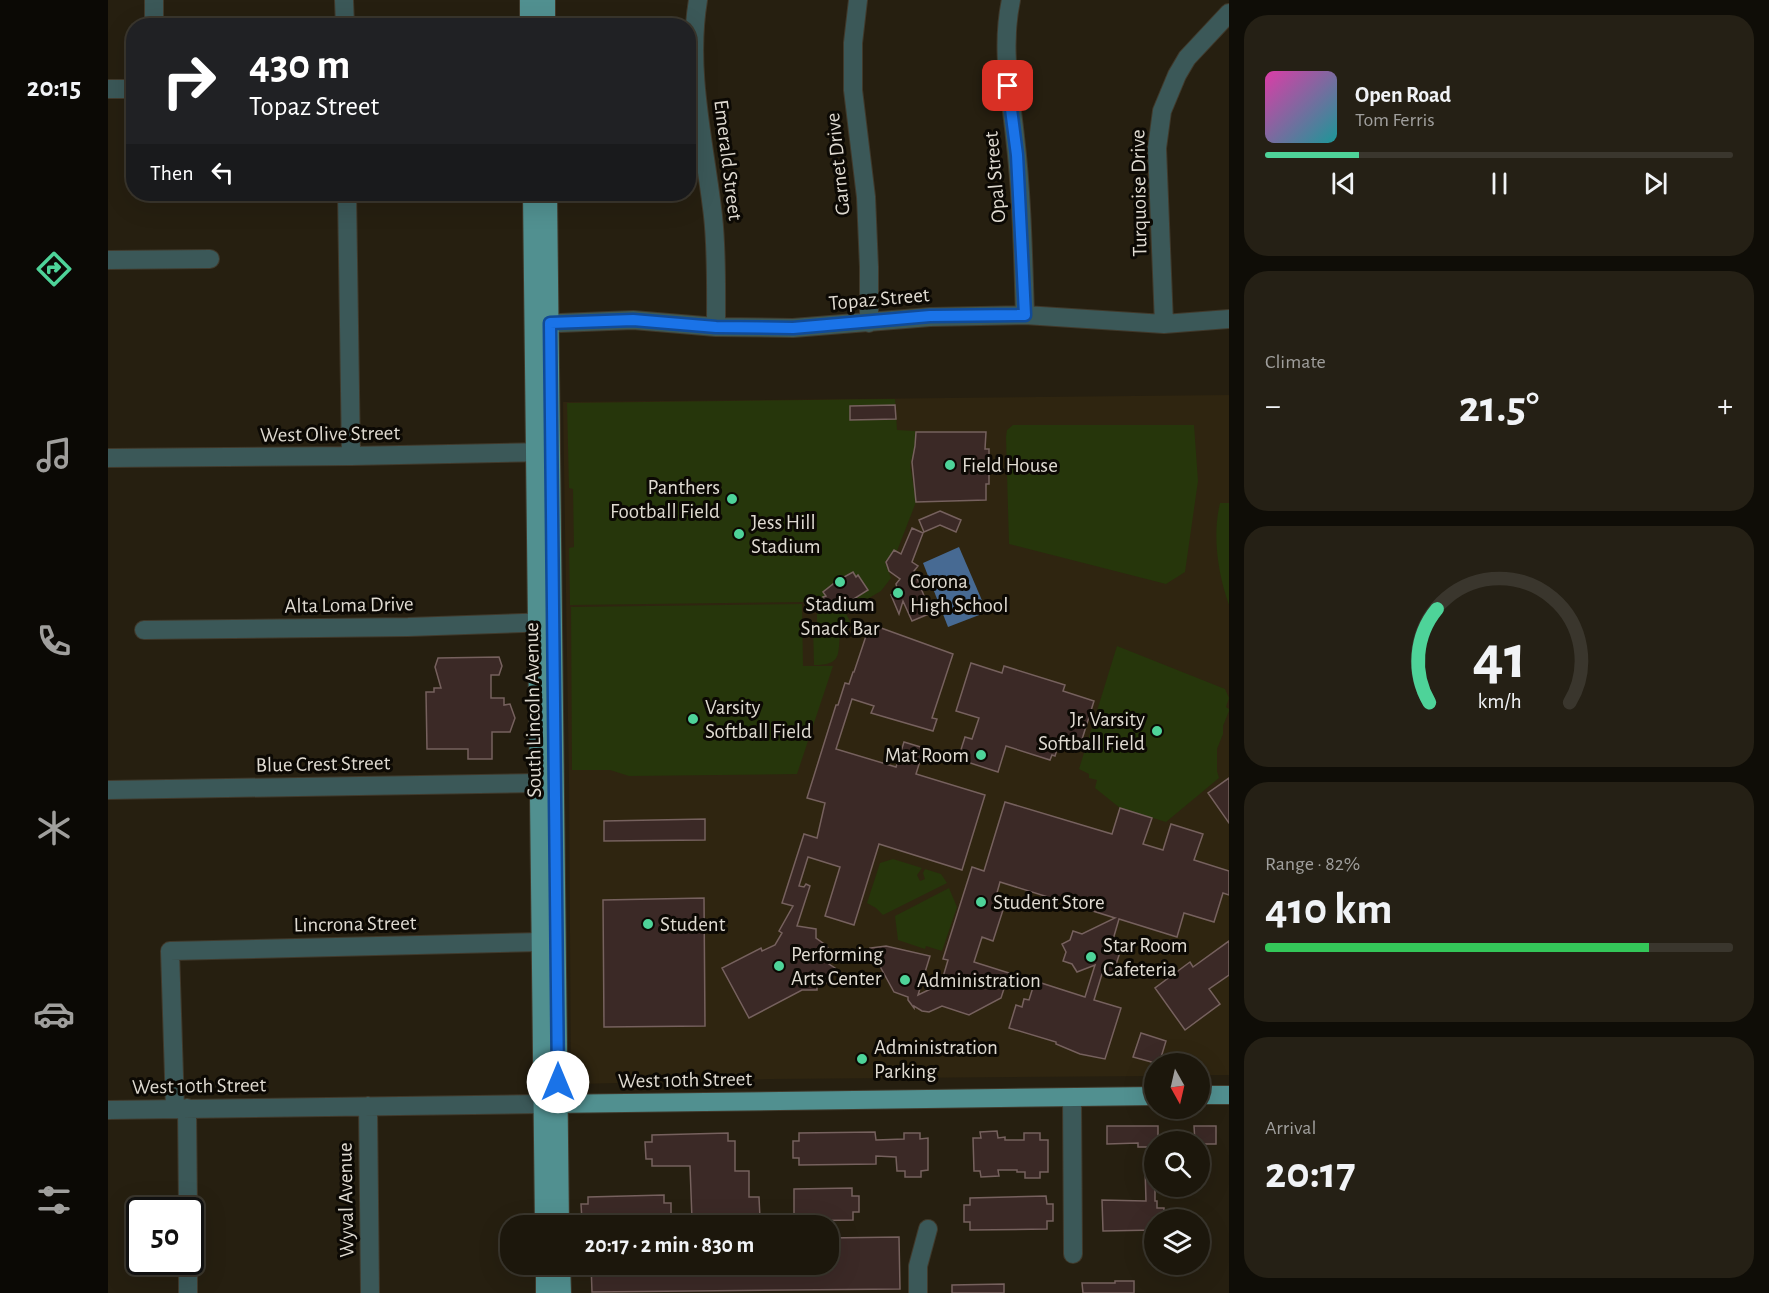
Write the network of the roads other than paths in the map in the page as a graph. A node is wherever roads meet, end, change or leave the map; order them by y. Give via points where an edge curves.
1 (154, 0) edge
2 (344, 0) edge
3 (529, 0) edge
4 (546, 0) edge
5 (698, 0) edge
6 (858, 0) edge
7 (1011, 0) edge
8 (1229, 13) edge
9 (154, 18) edge
10 (345, 18) edge
11 (529, 18) edge
12 (546, 18) edge
13 (696, 21) edge
14 (696, 87) edge
15 (108, 89) edge
16 (126, 89) edge
17 (347, 201) edge
18 (533, 201) edge
19 (548, 201) edge
20 (210, 259) dead end
21 (108, 260) edge
22 (1025, 315) junction
23 (1229, 319) edge
24 (542, 323) junction
25 (869, 323) junction
26 (1164, 324) junction
27 (716, 327) junction
28 (544, 452) junction
29 (351, 456) junction
30 (108, 458) edge
31 (546, 622) junction
32 (144, 630) dead end
33 (539, 783) junction
34 (108, 790) edge
35 (541, 942) junction
36 (1210, 1095) edge
37 (1229, 1095) edge
38 (1144, 1096) edge
39 (1072, 1097) junction
40 (550, 1104) junction
41 (368, 1106) junction
42 (181, 1108) junction
43 (108, 1110) edge
44 (187, 1197) edge
45 (545, 1215) edge
46 (559, 1215) edge
47 (928, 1229) dead end
48 (1073, 1254) dead end
49 (188, 1275) edge
50 (545, 1275) edge
51 (561, 1275) edge
52 (188, 1293) edge
53 (370, 1293) edge
54 (545, 1293) edge
55 (561, 1293) edge
56 (918, 1293) edge

1 - 9 street
2 - 10 street
3 - 11 main road
4 - 12 main road
5 - 13 street, Emerald Street
6 - 25 street, Garnet Drive via 853,90 866,197
7 - 22 street, Opal Street via 1006,23 1006,59 1017,155
8 - 26 street, Turquoise Drive via 1187,58 1162,111 1157,148
14 - 27 street, Emerald Street via 713,218
15 - 16 street
17 - 29 street
18 - 24 main road, South Lincoln Avenue
19 - 24 main road, South Lincoln Avenue
20 - 21 street
22 - 25 street, Topaz Street via 930,316
22 - 26 street, Topaz Street
23 - 26 street, Topaz Street
24 - 27 street, Topaz Street via 633,320
24 - 28 main road, South Lincoln Avenue
25 - 27 street, Topaz Street via 793,328
28 - 29 street, West Olive Street
28 - 31 main road, South Lincoln Avenue
29 - 30 street, West Olive Street
31 - 32 street, Alta Loma Drive
31 - 33 main road, South Lincoln Avenue
31 - 40 main road, South Lincoln Avenue
33 - 34 street, Blue Crest Street
33 - 35 main road, South Lincoln Avenue
35 - 40 main road, South Lincoln Avenue
35 - 42 street, Lincrona Street via 170,951
36 - 37 main road
38 - 39 main road, West 10th Street
39 - 40 main road, West 10th Street
39 - 48 street
40 - 41 street, West 10th Street
40 - 45 main road, South Lincoln Avenue
40 - 46 main road, South Lincoln Avenue
41 - 42 street, West 10th Street
41 - 53 street, Wyval Avenue
42 - 43 street, West 10th Street
42 - 44 street
47 - 56 street via 918,1266
49 - 52 street
50 - 54 main road
51 - 55 main road

